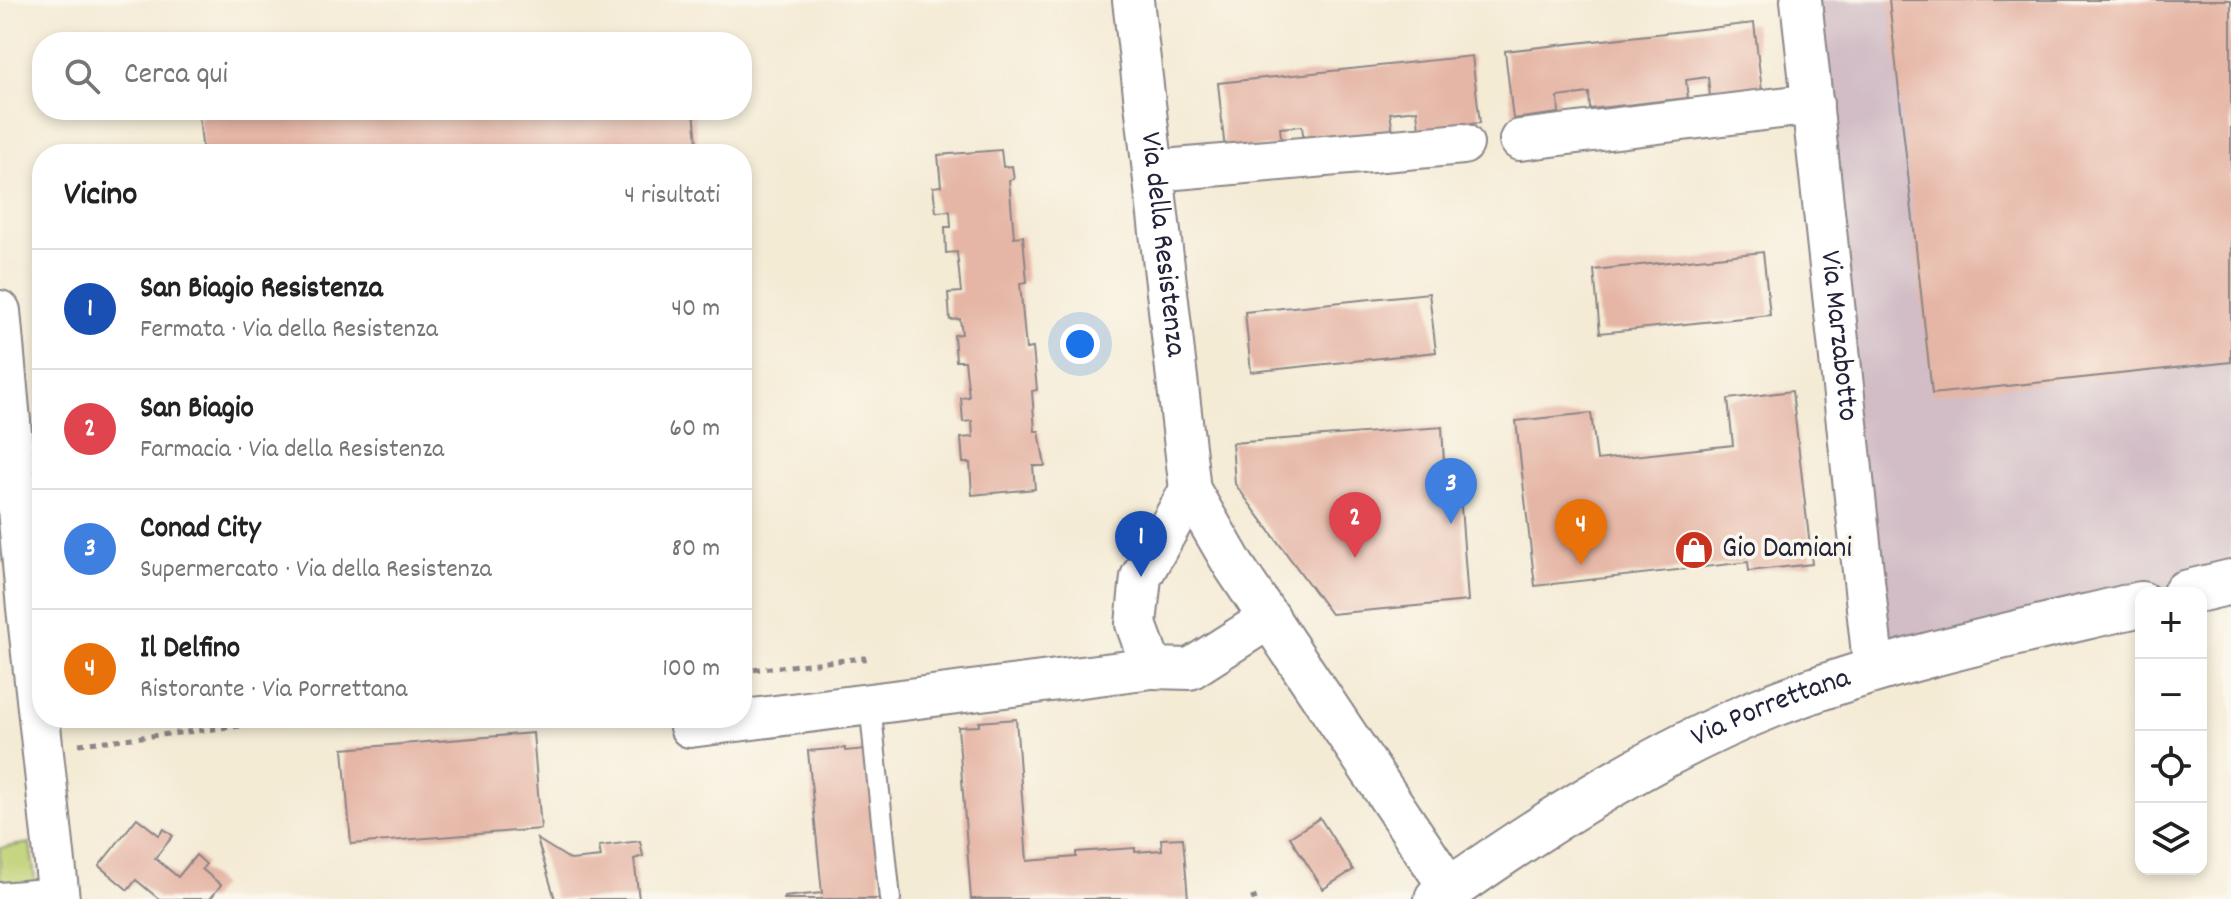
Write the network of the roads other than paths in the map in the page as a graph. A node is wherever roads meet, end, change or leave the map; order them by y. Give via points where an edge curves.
1 (1133, 0) edge
2 (1801, 0) edge
3 (1813, 104) junction
4 (1520, 140) dead end
5 (1463, 144) dead end
6 (1153, 171) junction
7 (0, 311) edge
8 (1190, 490) junction
9 (2231, 582) edge
10 (2207, 588) edge
11 (2135, 605) edge
12 (1270, 618) junction
13 (32, 644) edge
14 (1152, 668) junction
15 (1874, 672) junction
16 (870, 704) junction
17 (752, 719) edge
18 (40, 728) edge
19 (0, 893) edge
20 (58, 894) edge
21 (1444, 894) edge
22 (890, 899) edge

1 - 6 street, Via della Resistenza
2 - 3 street, Via Marzabotto
3 - 4 street
3 - 15 street, Via Marzabotto
5 - 6 street
6 - 8 street, Via della Resistenza
7 - 13 street
8 - 12 street, Via della Resistenza
8 - 14 street via 1141,577 1136,624
9 - 10 main road
11 - 15 main road, Via Porrettana
12 - 14 street via 1190,669
12 - 21 street, Via della Resistenza
14 - 16 street
15 - 21 main road, Via Porrettana via 1720,728 1593,797
16 - 17 street
16 - 22 lane
18 - 20 street
19 - 20 lane

